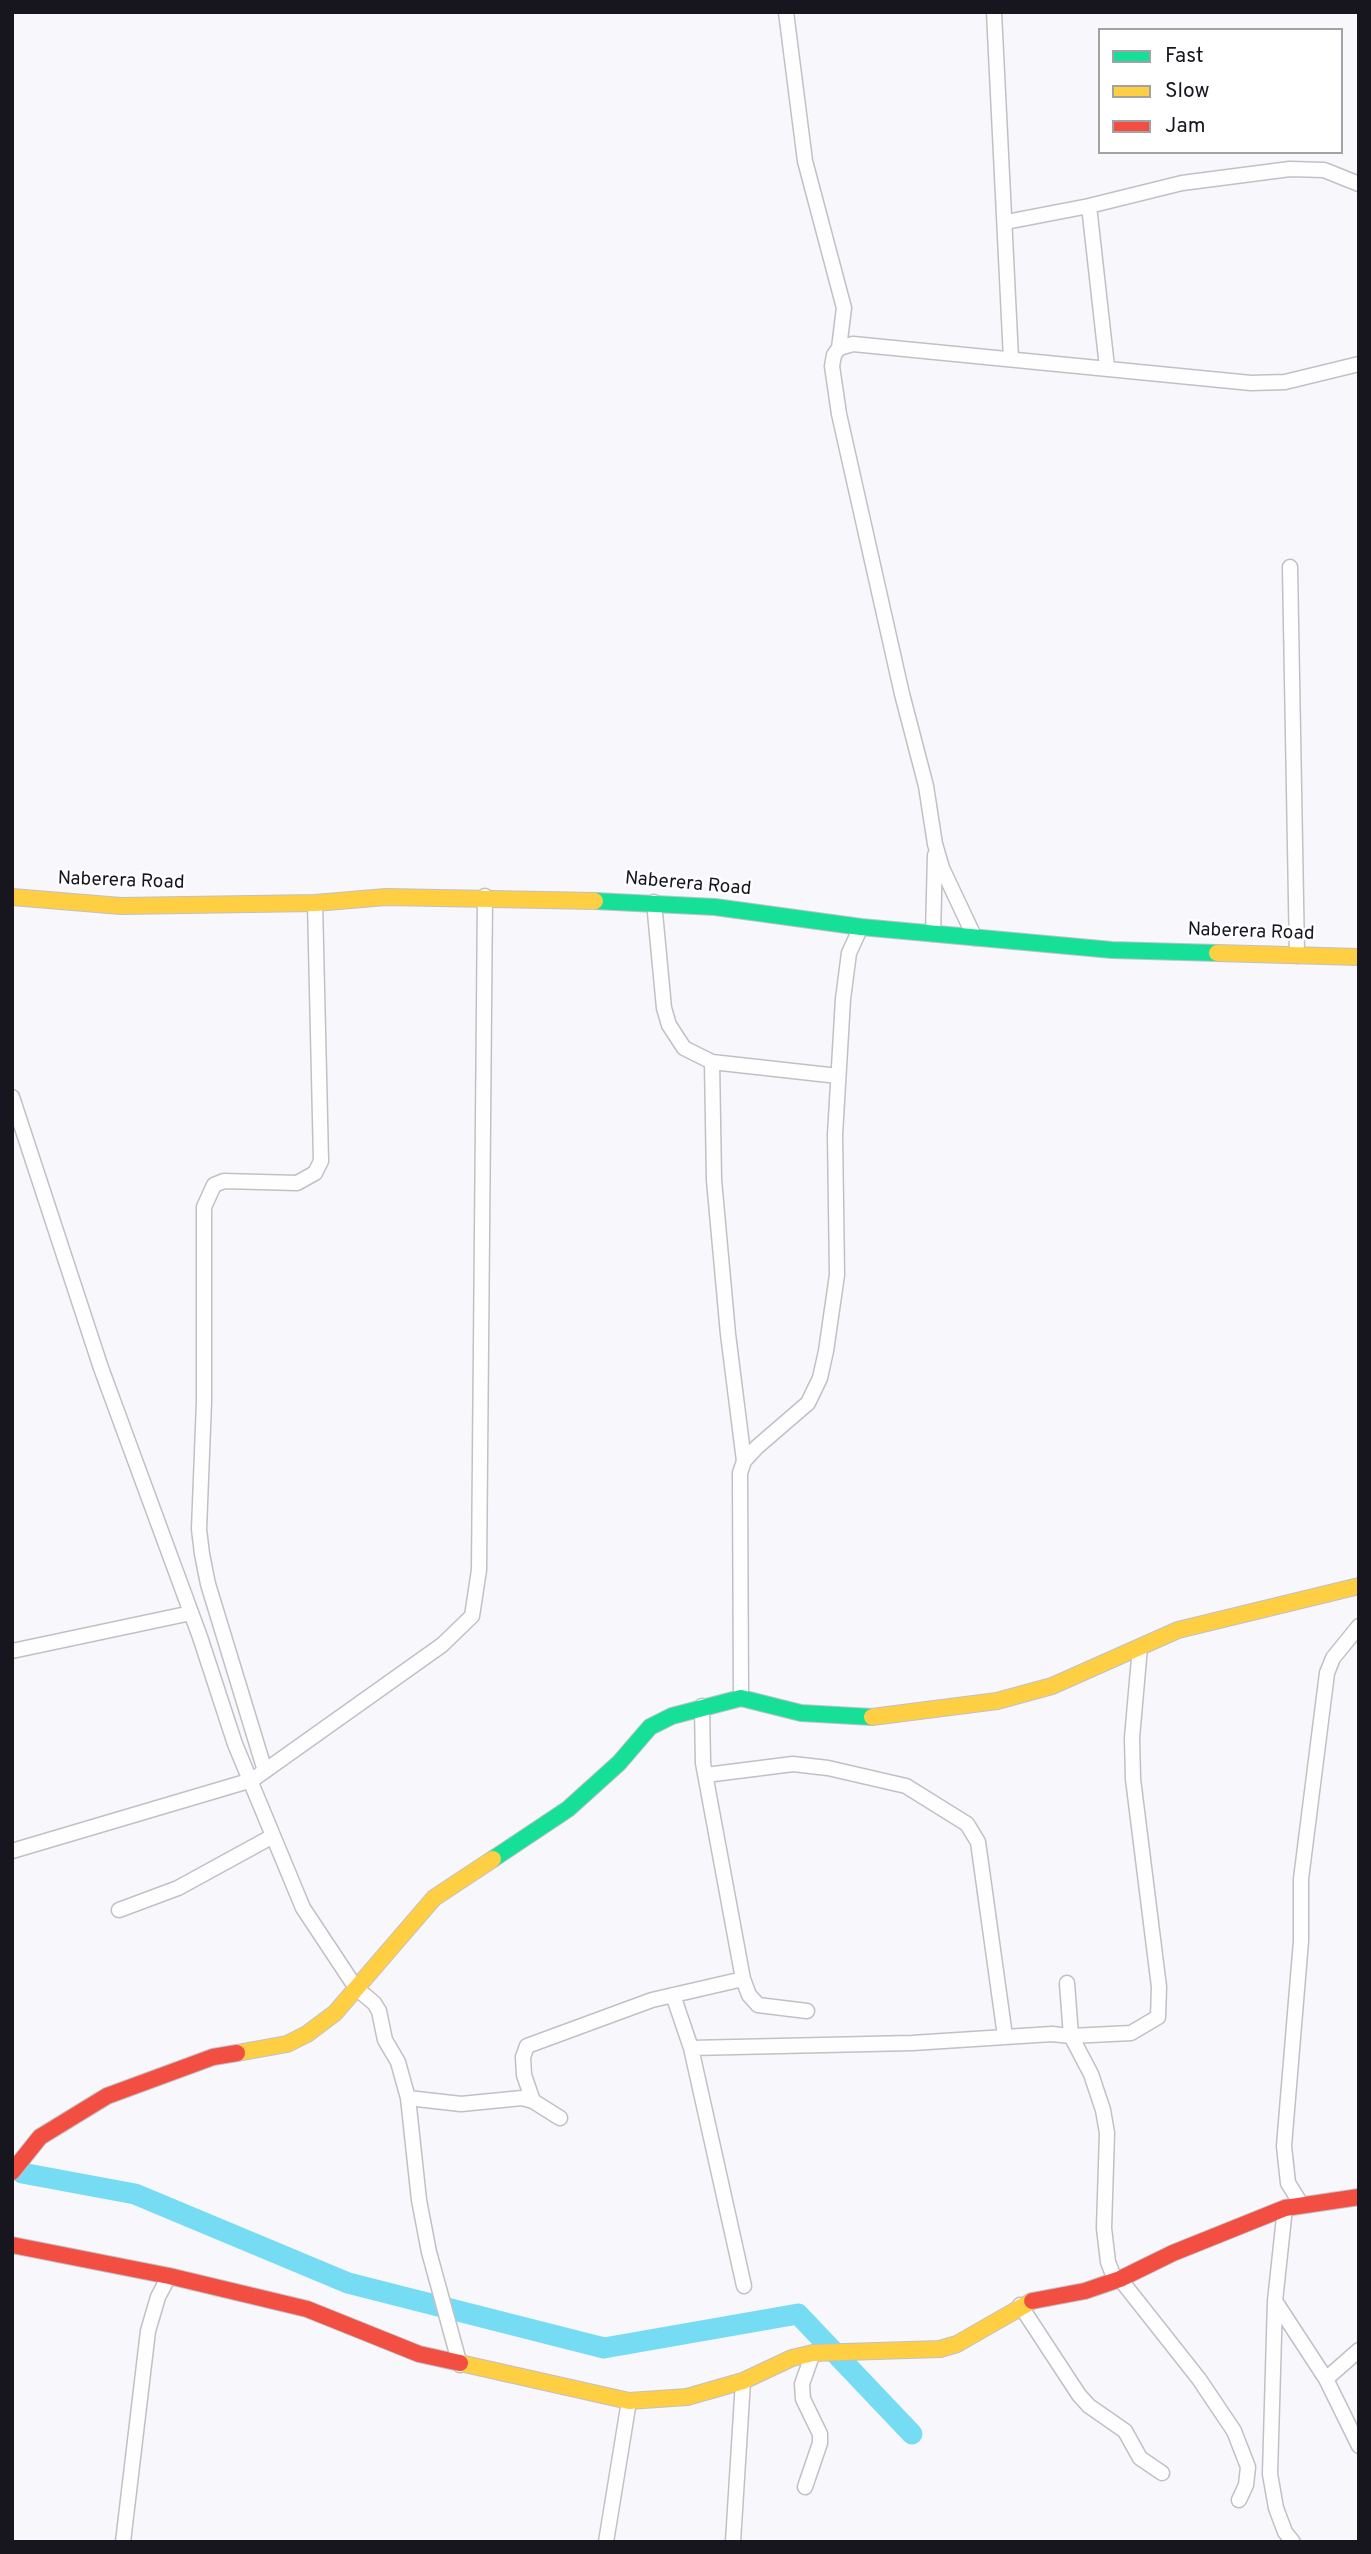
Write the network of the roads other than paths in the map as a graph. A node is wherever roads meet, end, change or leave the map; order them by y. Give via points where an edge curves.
1 (786, 12) edge
2 (994, 12) edge
3 (1359, 184) edge
4 (1089, 206) junction
5 (1006, 222) junction
6 (839, 348) junction
7 (1011, 359) junction
8 (1359, 364) edge
9 (1107, 368) junction
10 (1290, 568) dead end
11 (935, 844) junction
12 (485, 896) junction
13 (12, 897) edge
14 (654, 902) junction
15 (315, 903) junction
16 (861, 927) junction
17 (933, 934) junction
18 (975, 938) junction
19 (1297, 956) junction
20 (1359, 957) edge
21 (712, 1062) junction
22 (838, 1076) junction
23 (12, 1097) edge
24 (744, 1461) junction
25 (1359, 1586) edge
26 (191, 1613) junction
27 (1359, 1626) edge
28 (1140, 1647) junction
29 (12, 1651) edge
30 (741, 1698) junction
31 (702, 1706) junction
32 (265, 1771) junction
33 (706, 1775) junction
34 (252, 1780) junction
35 (273, 1836) junction
36 (12, 1851) edge
37 (119, 1910) dead end
38 (743, 1979) junction
39 (1067, 1983) dead end
40 (356, 1988) junction
41 (673, 1995) junction
42 (807, 2011) dead end
43 (1005, 2036) junction
44 (1071, 2036) junction
45 (691, 2048) junction
46 (408, 2098) junction
47 (533, 2101) junction
48 (560, 2118) dead end
49 (12, 2172) edge
50 (1359, 2197) edge
51 (1301, 2204) junction
52 (1284, 2208) junction
53 (12, 2245) edge
54 (169, 2276) junction
55 (1117, 2279) junction
56 (744, 2286) dead end
57 (1275, 2301) junction
58 (1020, 2305) junction
59 (1359, 2350) edge
60 (813, 2353) junction
61 (460, 2365) junction
62 (1326, 2379) junction
63 (743, 2381) junction
64 (629, 2401) junction
65 (1359, 2446) edge
66 (1162, 2473) dead end
67 (805, 2487) dead end
68 (1239, 2500) dead end
69 (123, 2542) edge
70 (606, 2542) edge
71 (733, 2542) edge
72 (1293, 2542) edge

1 - 6 street via 804,161 844,308
2 - 5 street
3 - 4 street via 1324,170 1290,169 1182,183
4 - 5 street
4 - 9 street
5 - 7 street
6 - 7 street via 853,345
6 - 11 street via 832,366 839,414 926,786
7 - 9 street
8 - 9 street via 1285,382 1251,383
10 - 19 street
11 - 17 street
11 - 18 street
12 - 14 street, Naberera Road
12 - 15 street, Naberera Road
12 - 32 street via 480,1570 472,1616 442,1645
13 - 15 street, Naberera Road via 121,906
14 - 16 street, Naberera Road
14 - 21 street via 668,1025 684,1048
15 - 32 street via 321,1161 315,1173 297,1183 224,1181 214,1185 204,1207 201,1542 208,1584
16 - 17 street, Naberera Road
16 - 22 street via 847,961
17 - 18 street, Naberera Road
18 - 19 street, Naberera Road via 1112,950
19 - 20 street, Naberera Road
21 - 22 street
21 - 24 street via 714,1180
22 - 24 street via 837,1275 820,1378 808,1403
23 - 26 street via 101,1368
24 - 30 street via 739,1491
25 - 28 street via 1189,1626
26 - 29 street
26 - 34 street
27 - 51 street via 1327,1673 1301,1879 1301,1941 1284,2146 1288,2183
28 - 30 street via 1035,1691 900,1716 825,1717
28 - 44 street via 1133,1779 1160,2011 1154,2021 1131,2033
30 - 31 street
31 - 33 street
31 - 40 street via 650,1727 619,1763 568,1809 434,1898
32 - 34 street
33 - 38 street
33 - 43 street via 793,1764 828,1768 906,1786 967,1824 978,1842
34 - 35 street
34 - 36 street
35 - 37 street via 178,1888
35 - 40 street via 303,1908
38 - 41 street
38 - 42 street via 758,2005
39 - 44 street
40 - 46 street via 379,2011
40 - 49 street via 329,2018 287,2044 213,2057 88,2106 40,2137
41 - 45 street
41 - 47 street via 605,2015 527,2046 524,2076
43 - 44 street
43 - 45 street
44 - 55 street via 1103,2110 1107,2133 1105,2237 1108,2262
45 - 56 street
46 - 47 street via 435,2103
46 - 61 street via 429,2252
47 - 48 street
50 - 51 street
51 - 52 street
52 - 55 street
52 - 57 street
53 - 54 street
54 - 61 street via 307,2309 419,2354
54 - 69 street via 148,2331
55 - 58 street
55 - 68 street via 1199,2379 1234,2431 1248,2467
57 - 62 street
57 - 72 street via 1270,2474 1276,2508
58 - 60 street via 957,2344 940,2349
58 - 66 street via 1079,2395 1125,2431 1140,2458
59 - 62 street
60 - 63 street
60 - 67 street via 804,2373 803,2392 820,2443
61 - 64 street
62 - 65 street
63 - 64 street via 687,2397
63 - 71 street
64 - 70 street

